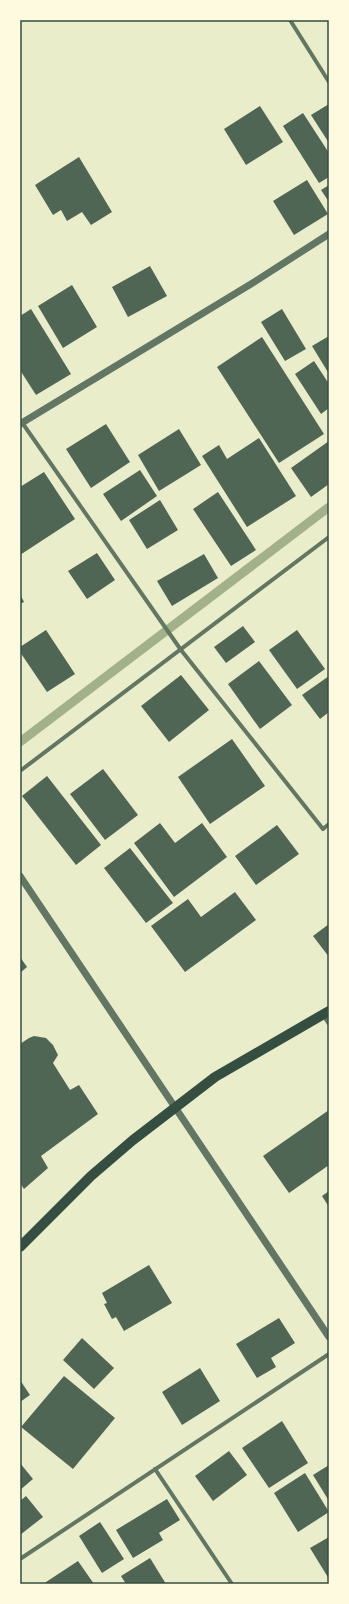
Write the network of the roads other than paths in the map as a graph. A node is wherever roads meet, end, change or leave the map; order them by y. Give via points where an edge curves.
1 (290, 20) edge
2 (329, 82) edge
3 (329, 234) edge
4 (21, 423) edge
5 (329, 537) edge
6 (181, 650) junction
7 (20, 771) edge
8 (329, 824) edge
9 (20, 876) edge
10 (326, 1013) edge
11 (329, 1024) edge
12 (176, 1107) junction
13 (20, 1247) edge
14 (329, 1337) edge
15 (329, 1354) edge
16 (156, 1469) junction
17 (20, 1559) edge
18 (232, 1584) edge

1 - 2 street
3 - 4 street
4 - 6 street
5 - 6 street
6 - 7 street
6 - 8 street via 322,829
9 - 12 street
10 - 11 street
10 - 12 main road via 215,1077
12 - 13 main road via 91,1176
12 - 14 street
15 - 16 street
16 - 17 street
16 - 18 street

